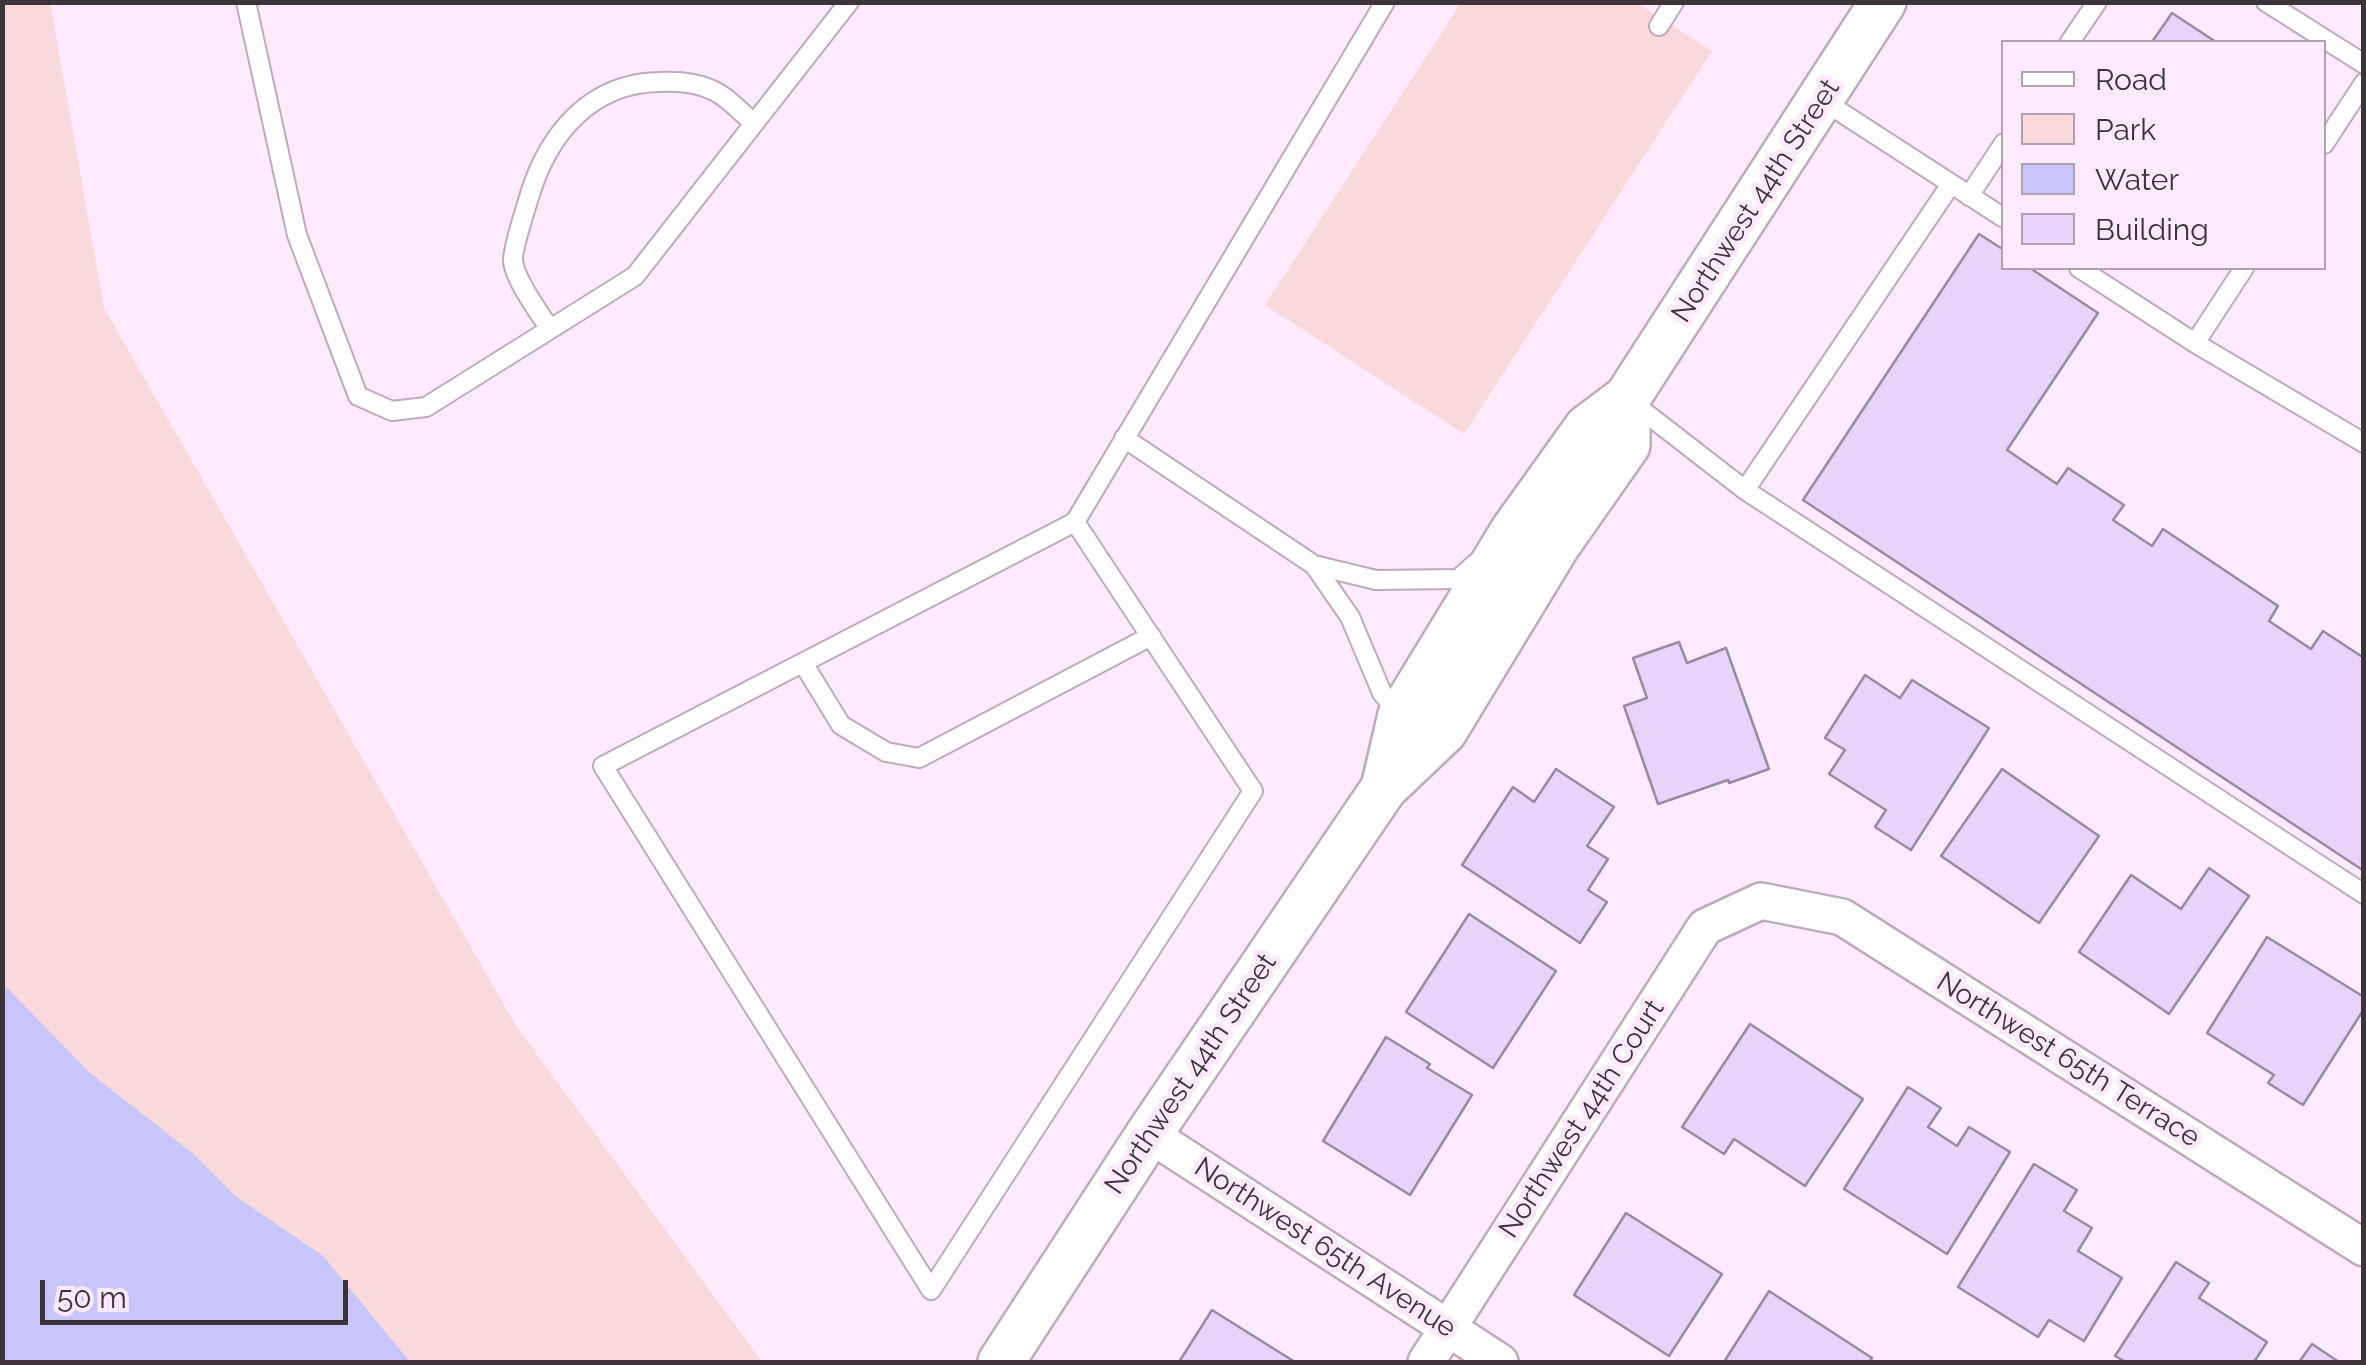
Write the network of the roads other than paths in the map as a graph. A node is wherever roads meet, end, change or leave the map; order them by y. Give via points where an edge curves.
1 (246, 2) edge
2 (849, 2) edge
3 (1385, 2) edge
4 (1674, 2) edge
5 (1883, 2) edge
6 (2097, 2) edge
7 (2266, 2) edge
8 (1659, 26) dead end
9 (2071, 40) edge
10 (2364, 64) edge
11 (2364, 83) edge
12 (1821, 100) junction
13 (754, 123) junction
14 (2326, 141) edge
15 (2001, 148) edge
16 (1951, 184) junction
17 (1969, 196) junction
18 (2001, 216) edge
19 (2082, 270) edge
20 (2243, 270) edge
21 (550, 329) junction
22 (2195, 342) junction
23 (1627, 398) junction
24 (1124, 438) junction
25 (2364, 443) edge
26 (1746, 490) junction
27 (1075, 522) junction
28 (1514, 530) junction
29 (1314, 565) junction
30 (1151, 636) junction
31 (803, 663) junction
32 (1401, 715) junction
33 (1384, 788) junction
34 (2364, 894) edge
35 (1761, 901) joint
36 (1150, 1134) junction
37 (2364, 1248) edge
38 (1448, 1328) junction
39 (1001, 1362) edge
40 (1426, 1362) edge
41 (1500, 1362) edge

1 - 21 lane via 297,235 358,396 392,411 426,407
2 - 13 lane
3 - 24 lane
4 - 8 lane
5 - 12 street, Northwest 44th Street
6 - 9 lane
7 - 10 lane
11 - 14 lane
12 - 16 lane
12 - 23 street, Northwest 44th Street
13 - 21 lane via 634,276
13 - 21 lane via 714,90 684,81 638,82 584,107 561,130 538,168 513,261
15 - 17 lane
16 - 17 lane
16 - 26 lane
17 - 18 lane
19 - 22 lane
20 - 22 lane
22 - 25 lane
23 - 26 lane
23 - 28 street, Northwest 44th Street via 1587,428
23 - 33 street, Northwest 44th Street via 1627,444 1444,731
24 - 27 lane
24 - 29 lane
26 - 34 lane
27 - 30 lane
27 - 31 lane
28 - 29 lane via 1458,578 1376,580
28 - 32 street, Northwest 44th Street
29 - 32 lane via 1350,618 1382,693
30 - 31 lane via 919,758 886,752 841,724
30 - 31 lane via 1253,791 931,1290 603,766
32 - 33 street, Northwest 44th Street
33 - 36 street, Northwest 44th Street
35 - 37 street, Northwest 65th Terrace via 1842,916
35 - 38 street, Northwest 44th Court via 1705,928
36 - 38 street, Northwest 65th Avenue
36 - 39 street, Northwest 44th Street
38 - 40 street, Northwest 44th Court
38 - 41 street, Northwest 65th Avenue

